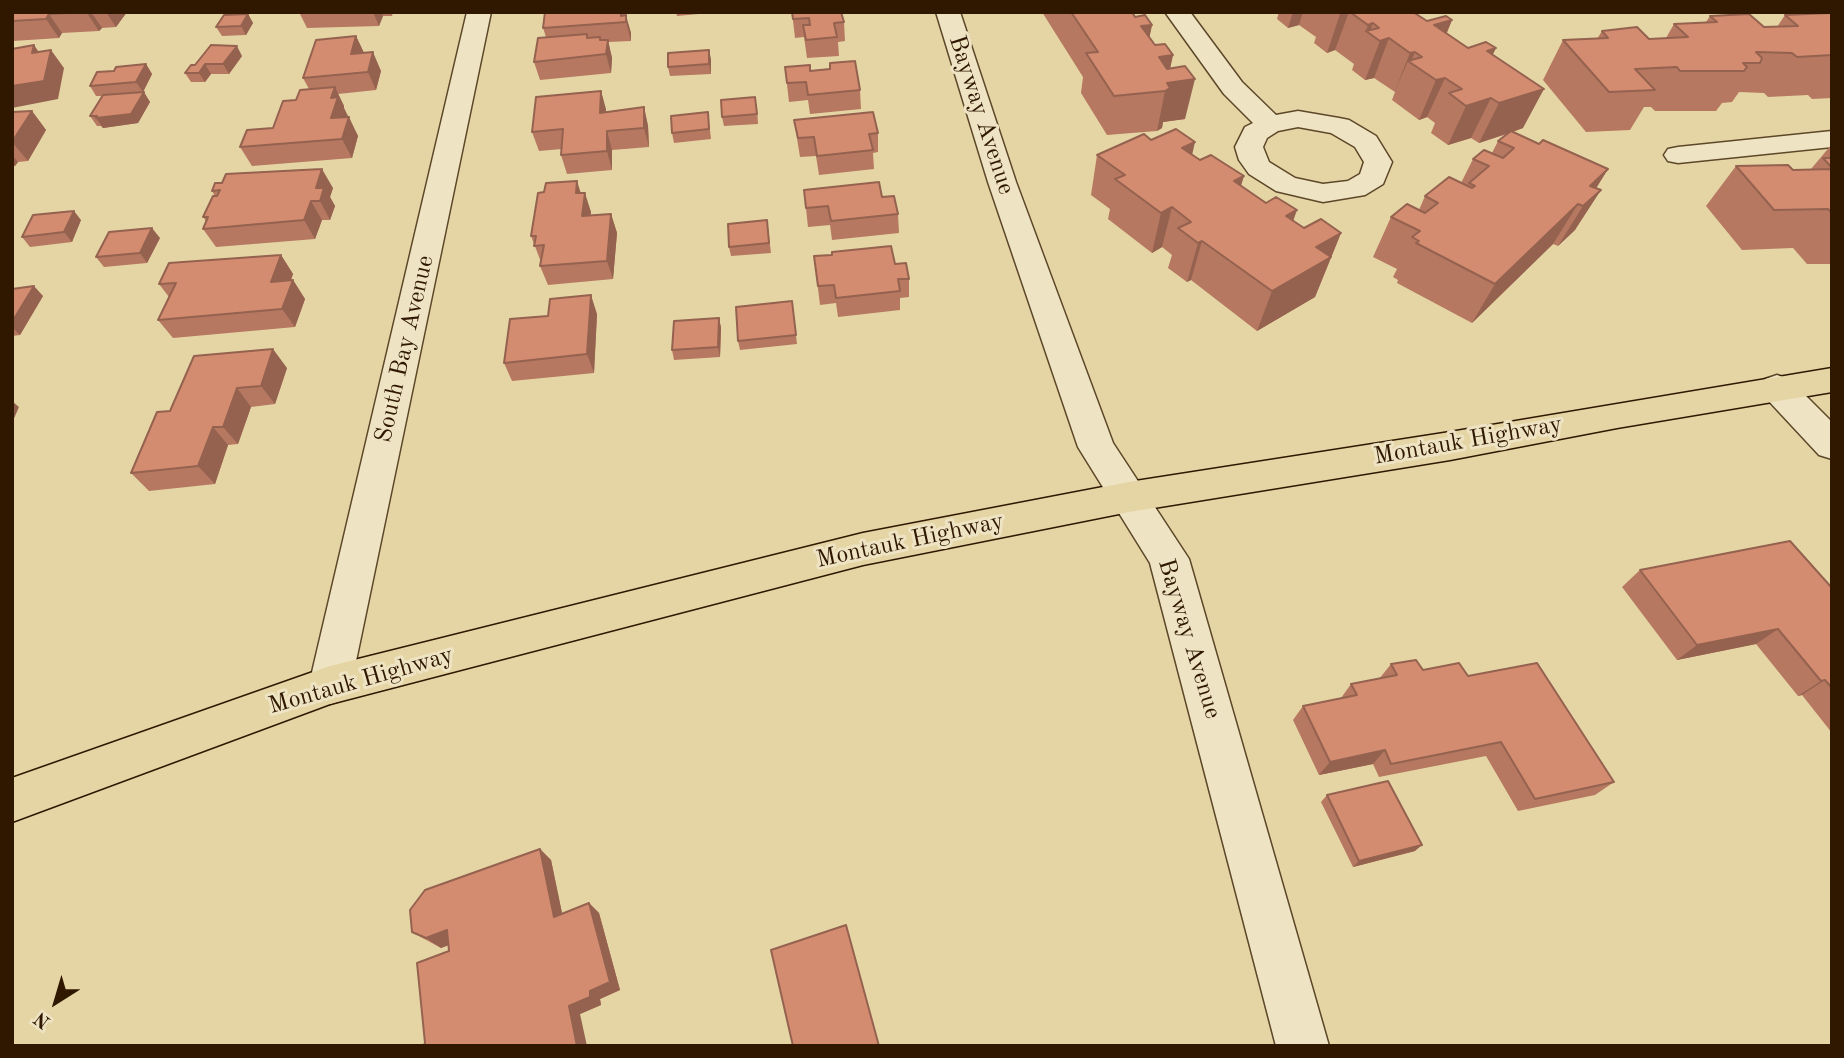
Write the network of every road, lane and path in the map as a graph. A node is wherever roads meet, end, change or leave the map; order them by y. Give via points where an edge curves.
1 (480, 12) edge
2 (948, 12) edge
3 (1177, 12) edge
4 (1270, 124) dead end
5 (1832, 139) edge
6 (1678, 155) dead end
7 (1832, 380) edge
8 (1777, 388) junction
9 (1832, 445) edge
10 (1129, 497) junction
11 (330, 685) junction
12 (12, 800) edge
13 (1303, 1046) edge

1 - 11 street, South Bay Avenue
2 - 10 street, Bayway Avenue via 1096,447
3 - 4 street via 1233,88
5 - 6 street
7 - 8 main road, Montauk Highway
8 - 9 street
8 - 10 main road, Montauk Highway
10 - 11 main road, Montauk Highway via 863,549
10 - 13 street, Bayway Avenue via 1169,559
11 - 12 main road, Montauk Highway

